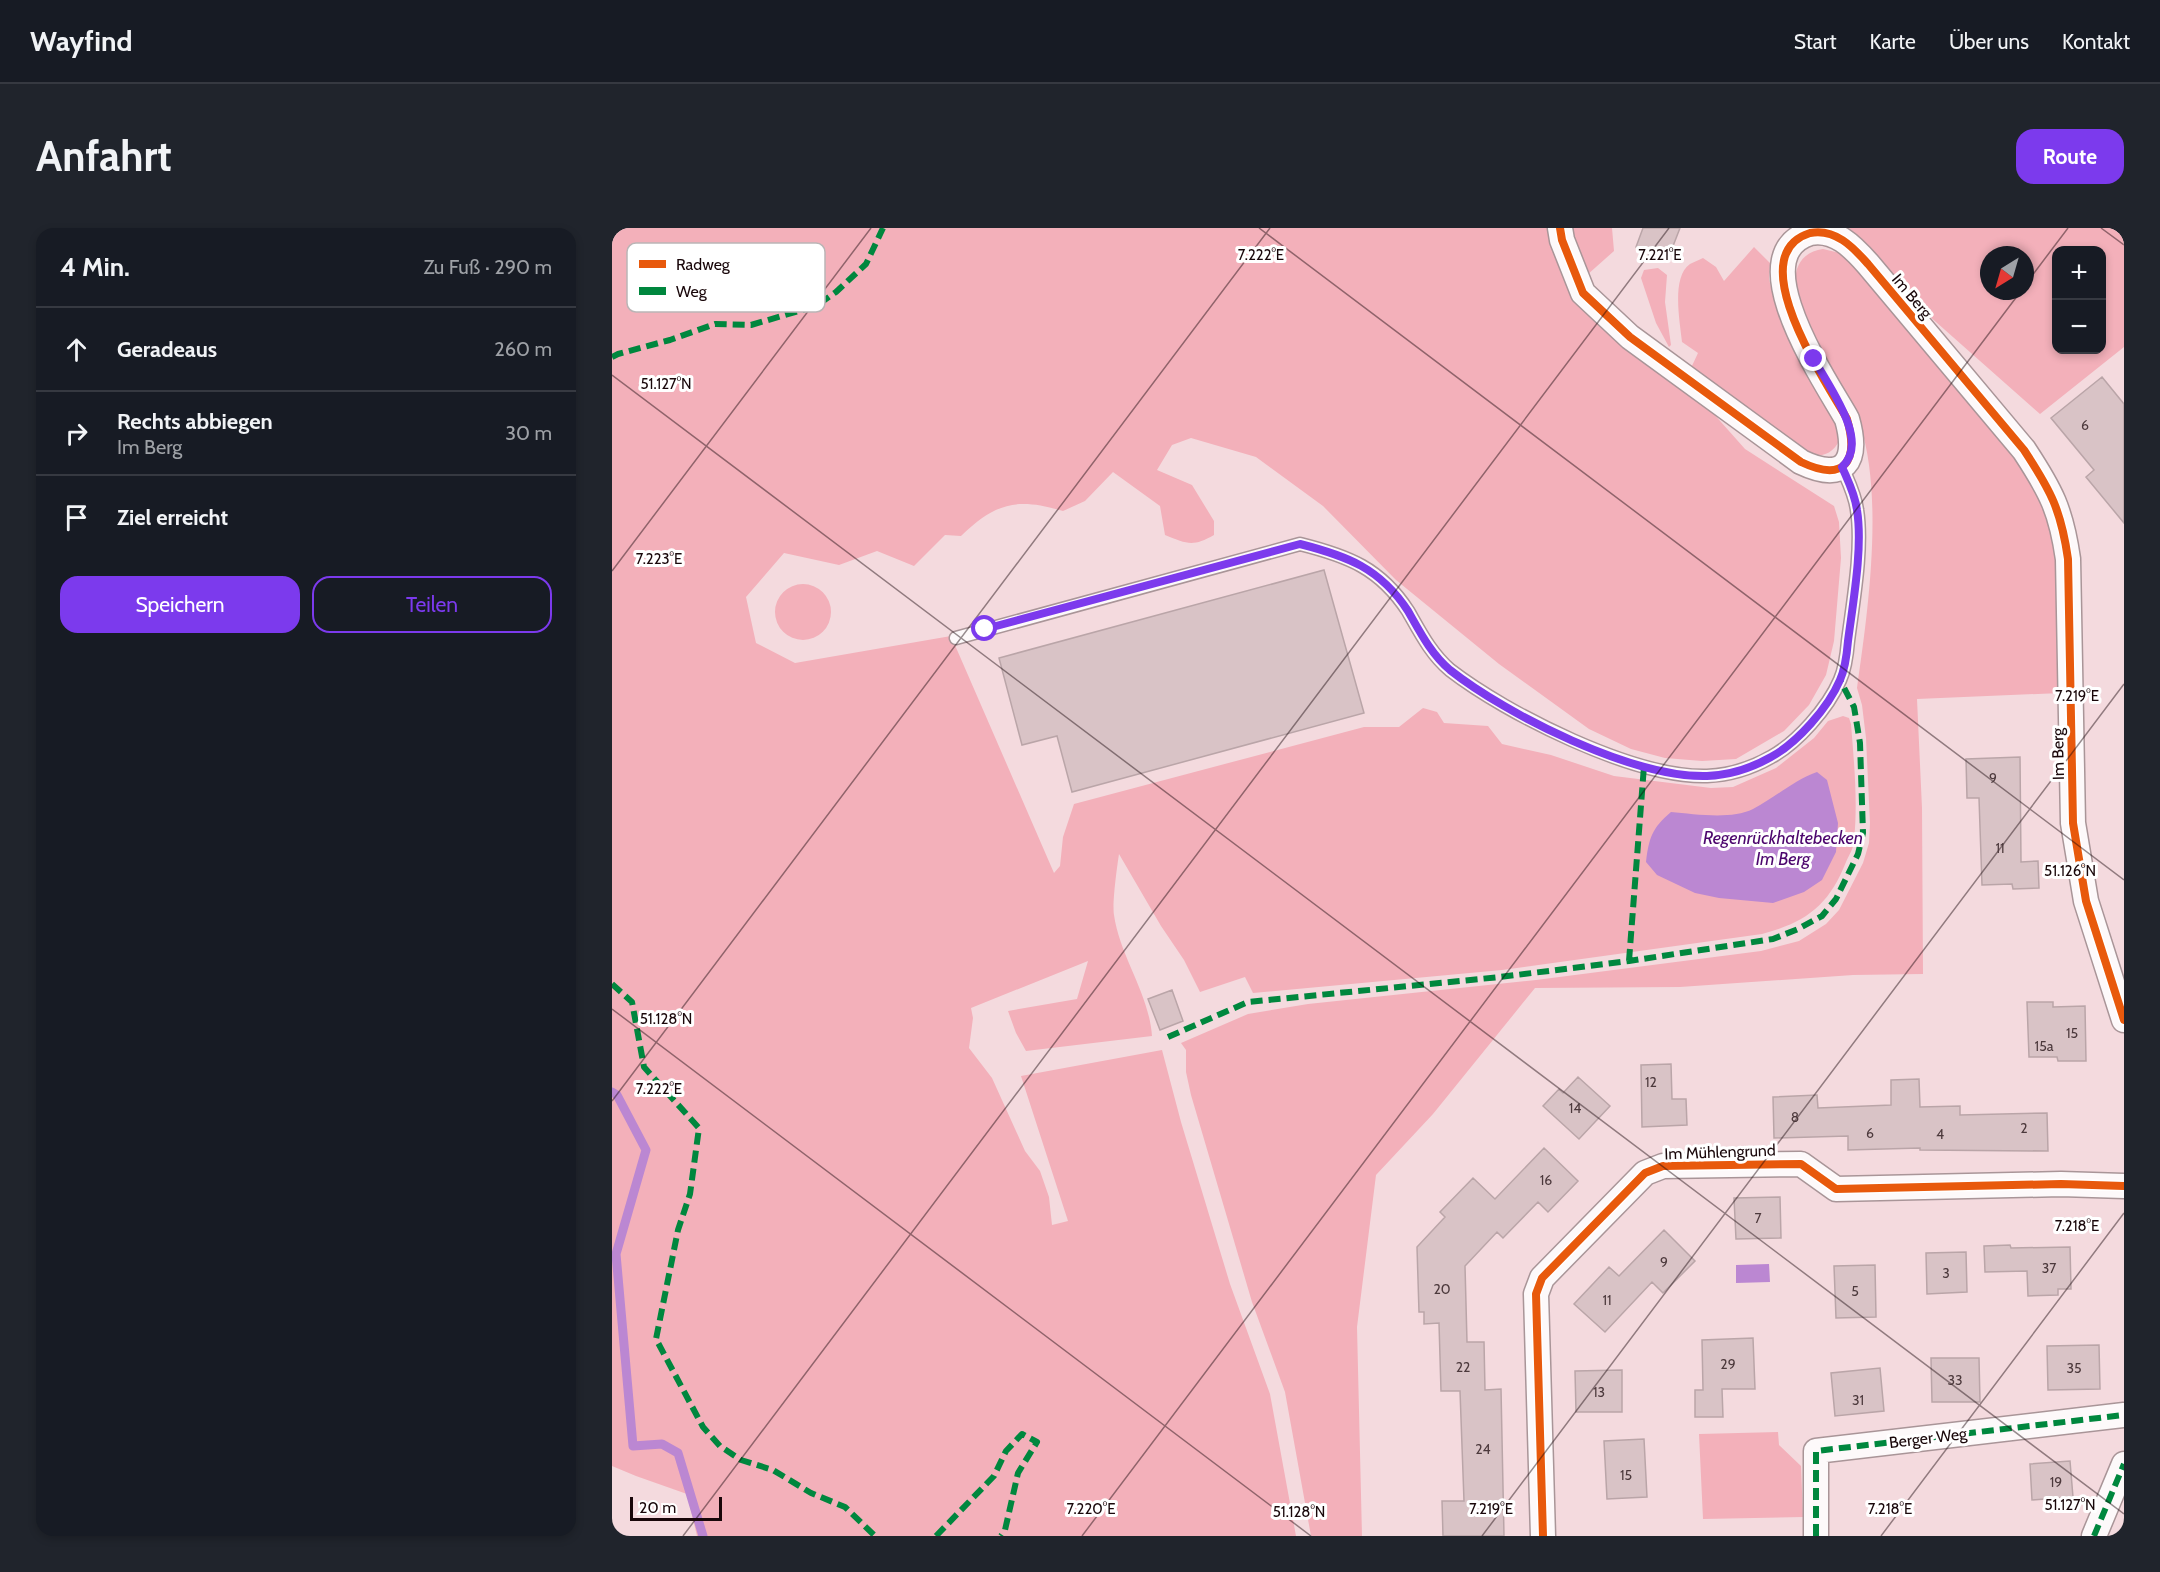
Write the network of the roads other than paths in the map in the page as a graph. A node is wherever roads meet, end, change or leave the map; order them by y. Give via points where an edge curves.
1 (1560, 228) edge
2 (1842, 467) junction
3 (956, 638) dead end
4 (2124, 1020) edge
5 (2124, 1186) edge
6 (2124, 1415) edge
7 (2124, 1464) edge
8 (1543, 1536) edge
9 (1816, 1536) edge
10 (2094, 1536) edge

1 - 2 street via 1583,293 1630,336 1801,462 1818,470
2 - 3 lane via 1857,511 1857,560 1848,645 1840,680 1798,738 1782,751 1742,771 1704,776 1637,764 1594,750 1522,715 1449,669 1376,573 1343,557 1300,544
2 - 4 street, Im Berg via 1851,455 1847,419 1799,332 1783,282 1782,262 1787,252 1796,241 1820,231 1840,237 1868,264 2024,450 2055,501 2068,559 2073,823 2086,901
5 - 8 street, Im Mühlengrund via 1836,1189 1801,1164 1663,1166 1645,1173 1542,1278 1536,1294
6 - 9 street, Berger Weg via 1816,1451
7 - 10 street

